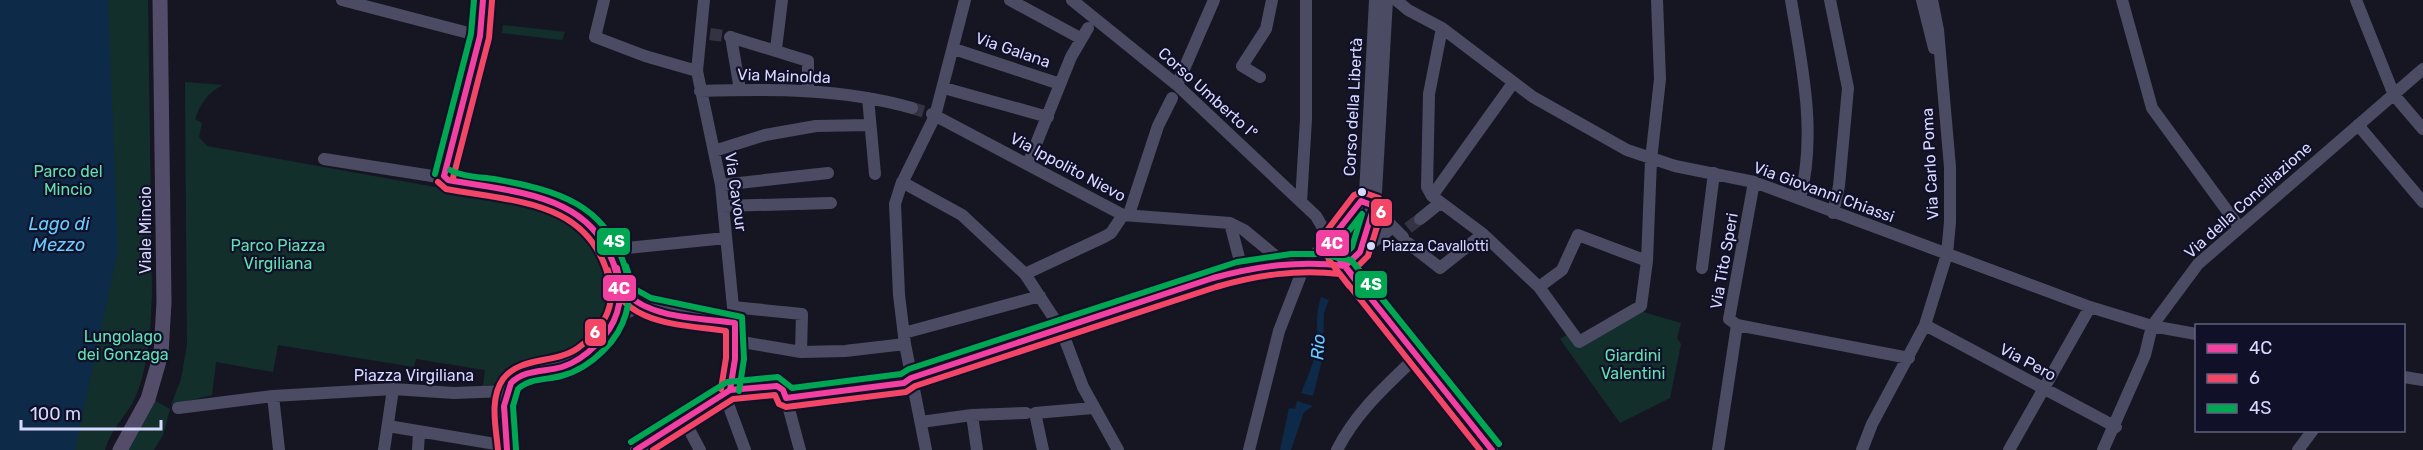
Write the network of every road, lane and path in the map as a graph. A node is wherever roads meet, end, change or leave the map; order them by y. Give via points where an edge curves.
1 (160, 0) edge
2 (342, 0) edge
3 (480, 0) edge
4 (604, 0) edge
5 (704, 0) edge
6 (782, 0) edge
7 (965, 0) edge
8 (1010, 0) edge
9 (1072, 0) edge
10 (1214, 0) edge
11 (1272, 0) edge
12 (1375, 0) edge
13 (1387, 0) edge
14 (1396, 0) edge
15 (1657, 0) edge
16 (1791, 0) edge
17 (1830, 0) edge
18 (1922, 0) edge
19 (1932, 0) edge
20 (2122, 0) edge
21 (2356, 0) edge
22 (1307, 2) edge
23 (1380, 22) junction
24 (1088, 28) dead end
25 (1442, 28) junction
26 (479, 36) junction
27 (1080, 38) junction
28 (774, 48) junction
29 (954, 49) junction
30 (2423, 69) edge
31 (697, 70) junction
32 (1942, 72) junction
33 (1260, 77) dead end
34 (1513, 82) junction
35 (1060, 84) junction
36 (1178, 85) junction
37 (944, 88) junction
38 (740, 90) junction
39 (808, 90) junction
40 (700, 91) junction
41 (2394, 95) junction
42 (868, 98) junction
43 (1172, 98) dead end
44 (912, 108) tunnel mouth
45 (933, 115) junction
46 (1048, 117) junction
47 (870, 124) junction
48 (2358, 125) junction
49 (2423, 129) edge
50 (714, 151) junction
51 (324, 159) dead end
52 (1651, 160) junction
53 (1028, 164) junction
54 (828, 173) dead end
55 (1714, 173) junction
56 (875, 174) dead end
57 (445, 177) junction
58 (902, 182) junction
59 (1754, 182) junction
60 (721, 185) junction
61 (1369, 199) junction
62 (1800, 199) junction
63 (1436, 200) junction
64 (1301, 202) junction
65 (2423, 202) edge
66 (831, 203) dead end
67 (723, 206) junction
68 (1833, 213) junction
69 (1126, 214) junction
70 (1419, 219) tunnel mouth
71 (1230, 223) junction
72 (2239, 227) junction
73 (1403, 234) junction
74 (1483, 234) junction
75 (726, 238) junction
76 (1331, 239) junction
77 (1360, 252) junction
78 (612, 254) junction
79 (1947, 254) junction
80 (1647, 261) junction
81 (1284, 262) junction
82 (1305, 264) junction
83 (1702, 268) dead end
84 (1242, 269) junction
85 (1347, 269) junction
86 (1025, 274) junction
87 (620, 284) junction
88 (1539, 287) junction
89 (1040, 296) junction
90 (648, 307) junction
91 (734, 307) junction
92 (2090, 307) junction
93 (615, 319) junction
94 (735, 323) junction
95 (1737, 324) junction
96 (1925, 325) junction
97 (2152, 326) junction
98 (1061, 329) junction
99 (2195, 334) edge
100 (905, 338) junction
101 (736, 341) junction
102 (801, 352) junction
103 (1416, 357) junction
104 (1909, 358) junction
105 (2405, 377) edge
106 (911, 378) junction
107 (2423, 380) edge
108 (393, 389) junction
109 (2043, 389) junction
110 (506, 392) junction
111 (726, 394) junction
112 (273, 396) junction
113 (786, 398) junction
114 (178, 408) dead end
115 (1093, 408) junction
116 (1031, 413) junction
117 (972, 415) junction
118 (685, 422) junction
119 (921, 422) junction
120 (388, 426) junction
121 (2116, 427) junction
122 (419, 432) junction
123 (2312, 432) edge
124 (464, 445) edge
125 (507, 448) edge
126 (120, 450) edge
127 (279, 450) edge
128 (384, 450) edge
129 (418, 450) edge
130 (636, 450) edge
131 (700, 450) edge
132 (745, 450) edge
133 (800, 450) edge
134 (926, 450) edge
135 (977, 450) edge
136 (1043, 450) edge
137 (1118, 450) edge
138 (1249, 450) edge
139 (1337, 450) edge
140 (1492, 450) edge
141 (1718, 450) edge
142 (1862, 450) edge
143 (2009, 450) edge
144 (2103, 450) edge
145 (2298, 450) edge

1 - 126 main road, Viale Mincio via 164,302 161,354 148,399
2 - 26 street
3 - 26 street
4 - 31 street via 595,37
5 - 31 street, Via Cavour via 705,33
6 - 28 street
7 - 29 street
8 - 27 street
9 - 36 street, Corso Umberto I°
10 - 36 street
11 - 33 street via 1266,29 1242,66
12 - 23 street
13 - 23 street
14 - 25 street, Via Giovanni Chiassi
15 - 52 street via 1660,79
16 - 62 street via 1808,114 1806,173
17 - 68 street via 1848,88
18 - 32 street, Via Carlo Poma
19 - 32 street, Via Carlo Poma
20 - 72 street via 2152,108
21 - 41 street
22 - 64 street
23 - 61 street, Corso della Libertà
24 - 27 street
25 - 34 street, Via Giovanni Chiassi
25 - 63 street via 1428,120 1427,187
26 - 57 street via 444,167
27 - 35 street
28 - 38 street via 730,37
28 - 39 street via 808,61
29 - 35 street, Via Galana
29 - 37 street
30 - 41 street, Via della Conciliazione
31 - 40 street, Via Cavour
32 - 79 street, Via Carlo Poma via 1950,167
34 - 52 street, Via Giovanni Chiassi via 1563,115
34 - 63 street
35 - 46 street
36 - 64 street, Corso Umberto I°
37 - 45 street
37 - 46 street
38 - 39 street, Via Mainolda
38 - 40 street, Via Mainolda
39 - 42 street, Via Mainolda
40 - 50 street, Via Cavour
41 - 48 street, Via della Conciliazione
41 - 49 street
42 - 44 street, Via Mainolda
42 - 47 street
43 - 69 street
45 - 53 street, Via Ippolito Nievo
45 - 58 street
46 - 53 street
47 - 50 street via 816,126 765,135
47 - 56 street
48 - 65 street
48 - 72 street, Via della Conciliazione
50 - 60 street, Via Cavour
51 - 57 street
52 - 55 street, Via Giovanni Chiassi
52 - 80 street
53 - 69 street, Via Ippolito Nievo
54 - 60 street
55 - 59 street, Via Giovanni Chiassi
55 - 83 street
57 - 78 street via 576,210 598,231
58 - 86 street via 962,215
58 - 100 street via 895,204 895,223
59 - 62 street, Via Giovanni Chiassi
59 - 95 street, Via Tito Speri via 1729,319
60 - 67 street, Via Cavour
61 - 73 street
61 - 76 street
61 - 77 street, Corso della Libertà
62 - 68 street, Via Giovanni Chiassi
63 - 70 street
63 - 74 street
64 - 76 street, Corso Umberto I°
66 - 67 street
67 - 75 street, Via Cavour
68 - 79 street, Via Giovanni Chiassi
69 - 71 street, Via Ippolito Nievo
69 - 86 street via 1111,233
71 - 81 street
71 - 84 street
72 - 97 street, Via della Conciliazione via 2198,264
73 - 74 street via 1440,268
73 - 77 street
74 - 88 street
75 - 78 street via 647,246
75 - 91 street, Via Cavour
76 - 82 street
76 - 85 street, Corso Umberto I°
77 - 85 street
78 - 87 street
79 - 92 street, Via Giovanni Chiassi
79 - 96 street, Via Carlo Poma
80 - 88 street via 1578,235 1562,270
80 - 88 street via 1641,306 1579,342
81 - 82 street
81 - 84 street
82 - 85 street
82 - 138 street via 1279,332
84 - 98 street
85 - 103 street, Corso Umberto I°
86 - 89 street
87 - 90 street via 633,299
87 - 93 street via 621,301
89 - 98 street
89 - 100 street
90 - 93 street
90 - 94 street
91 - 94 street, Via Cavour
91 - 102 street via 802,314
92 - 97 street, Via Giovanni Chiassi
92 - 109 street
93 - 110 street via 589,352 560,368 518,376
94 - 101 street, Via Cavour
95 - 104 street
95 - 141 street, Via Tito Speri
96 - 104 street, Via Carlo Poma
96 - 109 street, Via Pero
97 - 99 street, Via Giovanni Chiassi
97 - 121 street, Via della Conciliazione via 2145,355
98 - 106 street via 1007,350
98 - 115 street
100 - 102 street via 845,351
100 - 106 street
101 - 102 street
101 - 111 street, Via Cavour
103 - 139 street via 1366,405
103 - 140 street, Corso Umberto I°
104 - 142 street, Via Carlo Poma
105 - 107 street
106 - 113 street via 904,383
106 - 119 street
108 - 110 street, Piazza Virgiliana
108 - 112 street, Piazza Virgiliana
108 - 120 street
109 - 121 street, Via Pero
109 - 143 street
110 - 125 street
111 - 113 street via 777,386
111 - 118 street
111 - 132 street
112 - 114 street, Piazza Virgiliana
112 - 127 street
113 - 133 street
115 - 116 street
115 - 137 street
116 - 117 street
116 - 136 street
117 - 119 street
117 - 135 street
118 - 130 street
118 - 131 street
119 - 134 street
120 - 122 street
120 - 128 street
121 - 144 street, Via della Conciliazione
122 - 124 street
122 - 129 street
123 - 145 street
124 - 125 street

